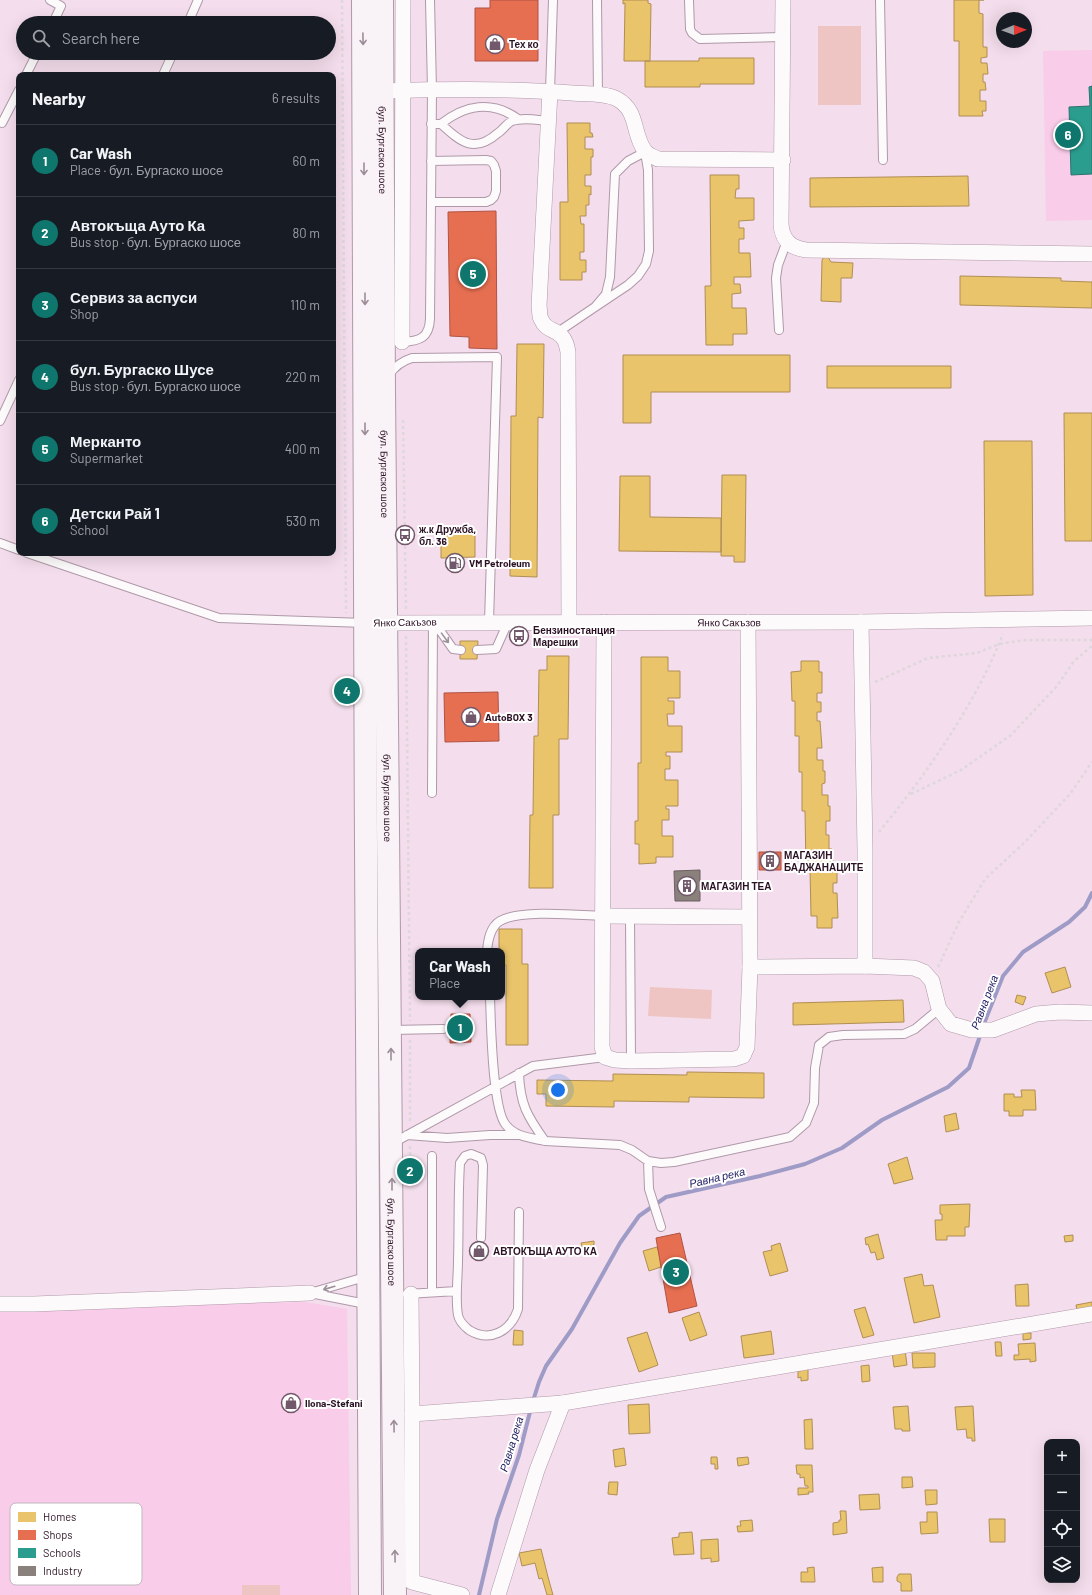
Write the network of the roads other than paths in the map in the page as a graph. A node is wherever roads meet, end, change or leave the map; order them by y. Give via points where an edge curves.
1 (50, 0) edge
2 (198, 0) edge
3 (363, 0) edge
4 (382, 0) edge
5 (403, 0) edge
6 (430, 0) edge
7 (553, 0) edge
8 (597, 0) edge
9 (689, 0) edge
10 (782, 0) edge
11 (880, 0) edge
12 (56, 16) edge
13 (191, 16) edge
14 (782, 37) junction
15 (34, 60) edge
16 (170, 60) edge
17 (28, 72) edge
18 (164, 72) edge
19 (432, 90) junction
20 (393, 91) junction
21 (550, 91) junction
22 (598, 95) junction
23 (16, 96) edge
24 (518, 120) junction
25 (548, 121) junction
26 (2, 123) dead end
27 (431, 124) junction
28 (441, 124) junction
29 (645, 152) junction
30 (783, 160) junction
31 (883, 160) dead end
32 (431, 161) junction
33 (431, 202) junction
34 (787, 241) junction
35 (1092, 254) edge
36 (595, 307) junction
37 (779, 330) dead end
38 (558, 332) junction
39 (402, 342) joint
40 (16, 386) edge
41 (384, 392) junction
42 (0, 421) edge
43 (0, 543) edge
44 (16, 549) edge
45 (37, 556) edge
46 (1092, 618) edge
47 (386, 622) junction
48 (433, 622) junction
49 (489, 622) junction
50 (508, 622) junction
51 (604, 622) junction
52 (748, 622) junction
53 (861, 622) junction
54 (569, 623) junction
55 (460, 650) dead end
56 (478, 650) dead end
57 (432, 793) dead end
58 (604, 916) junction
59 (630, 917) junction
60 (748, 917) junction
61 (487, 948) edge
62 (865, 966) junction
63 (750, 967) junction
64 (490, 1000) edge
65 (939, 1009) junction
66 (1092, 1013) edge
67 (443, 1029) dead end
68 (400, 1030) junction
69 (605, 1057) junction
70 (631, 1061) junction
71 (519, 1073) junction
72 (495, 1086) junction
73 (520, 1135) junction
74 (405, 1137) junction
75 (545, 1141) junction
76 (432, 1156) dead end
77 (648, 1161) junction
78 (519, 1212) dead end
79 (661, 1227) dead end
80 (481, 1238) dead end
81 (366, 1277) junction
82 (457, 1291) junction
83 (432, 1292) junction
84 (310, 1293) junction
85 (402, 1294) junction
86 (0, 1304) edge
87 (366, 1304) junction
88 (1092, 1314) edge
89 (563, 1403) junction
90 (412, 1414) junction
91 (370, 1595) edge
92 (395, 1595) edge
93 (462, 1595) edge
94 (498, 1595) edge

1 - 12 lane via 61,6
2 - 13 lane
3 -> 47 main road, бул. Бургаско шосе
4 - 20 main road, бул. Бургаско шосе
5 - 20 street
6 - 19 lane
7 - 21 lane
8 - 22 lane
9 - 14 lane via 690,29 700,39
10 - 14 street
11 - 31 lane
14 - 30 street
15 - 17 lane
16 - 18 lane
19 - 20 street
19 - 21 street
19 - 27 lane
20 - 39 street
20 - 41 main road, бул. Бургаско шосе
21 - 22 street
21 - 25 street
22 - 29 street via 616,98 628,107
23 - 26 lane
24 - 25 lane
24 - 28 lane via 508,112 482,107 457,112
24 - 28 lane via 510,122 490,140 472,145 455,137
25 - 38 street via 539,306 541,319 547,327
27 - 28 lane
27 - 32 lane
29 - 30 street via 658,159 671,160
29 - 36 lane via 628,161 615,174 610,277 606,294
29 - 36 lane via 648,170 649,251 646,264 628,285
30 - 34 street via 782,230
32 - 33 lane
32 - 33 lane via 486,160 491,161 496,171 496,191 486,202
33 - 39 lane via 429,330 423,337
34 - 35 street via 806,250
34 - 37 lane via 777,271
36 - 38 lane
38 - 54 street via 566,341 568,352
40 - 42 lane
41 - 47 main road, бул. Бургаско шосе
41 - 49 lane via 386,380 392,370 403,361 412,358 497,357
43 - 44 lane
45 - 47 lane via 219,618
46 - 53 street, Янко Сакъзов
47 - 48 street, Янко Сакъзов
47 - 68 main road, бул. Бургаско шосе
47 - 81 main road, бул. Бургаско шосе
48 - 49 street, Янко Сакъзов
48 -> 55 lane via 453,649
48 - 57 lane
49 - 50 street, Янко Сакъзов
50 - 54 street, Янко Сакъзов
50 - 56 lane via 496,649
51 - 52 street, Янко Сакъзов
51 - 54 street, Янко Сакъзов
51 - 58 street
52 - 53 street, Янко Сакъзов
52 - 60 street
53 - 62 street
58 - 59 street
58 - 61 lane via 539,914 512,917 499,921 490,932
58 - 69 street via 602,1047
59 - 60 street
59 - 70 lane
60 - 63 street
62 - 63 street
62 - 65 street via 914,968 924,972 932,981
63 - 70 street via 747,1047 743,1056 734,1059
64 - 72 lane
65 - 66 street via 952,1024 972,1030 992,1030 1036,1014
65 - 77 lane via 915,1029 904,1034 829,1037 819,1046 815,1068 814,1103 806,1123 790,1138 674,1162
67 - 68 lane
74 -> 68 main road, бул. Бургаско шосе
69 - 70 street
69 - 71 lane via 533,1066
71 - 72 lane
71 - 75 lane via 519,1088 524,1108
72 - 73 lane via 499,1111 506,1125
72 - 74 lane
73 - 74 lane
73 - 75 lane
85 -> 74 main road, бул. Бургаско шосе
75 - 77 lane via 620,1145
76 - 83 lane
77 - 79 lane via 649,1189
78 - 82 lane via 518,1309 516,1318 510,1326 494,1335 485,1336 467,1328 458,1317
80 - 82 lane via 484,1165 481,1158 471,1154 465,1156 460,1163
81 -> 84 lane
81 - 87 main road, бул. Бургаско шосе
82 - 83 lane
83 - 85 lane
84 - 86 street
84 - 87 lane
85 - 90 street
92 -> 85 main road, бул. Бургаско шосе
87 - 91 main road, бул. Бургаско шосе
88 - 89 street
89 - 90 street
89 - 94 street via 537,1470
90 - 93 street via 412,1582

